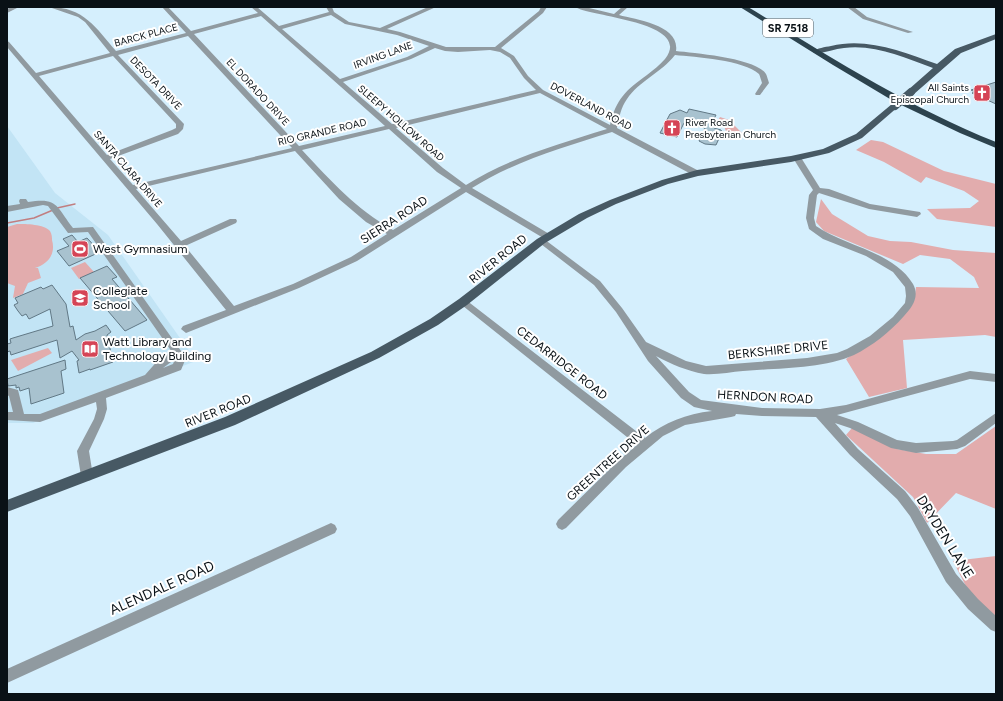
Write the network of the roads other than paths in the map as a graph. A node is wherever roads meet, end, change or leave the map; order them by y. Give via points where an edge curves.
1 (16, 7) edge
2 (52, 7) edge
3 (165, 7) edge
4 (254, 7) edge
5 (433, 7) edge
6 (544, 7) edge
7 (578, 7) edge
8 (625, 7) edge
9 (743, 7) edge
10 (751, 7) edge
11 (850, 7) edge
12 (330, 10) edge
13 (7, 11) edge
14 (262, 14) junction
15 (615, 16) junction
16 (278, 28) junction
17 (382, 30) junction
18 (910, 32) dead end
19 (189, 33) junction
20 (996, 36) edge
21 (7, 43) edge
22 (433, 46) junction
23 (498, 48) junction
24 (820, 51) junction
25 (674, 53) junction
26 (114, 54) junction
27 (938, 67) junction
28 (35, 75) junction
29 (339, 81) junction
30 (541, 91) junction
31 (758, 94) dead end
32 (390, 127) junction
33 (613, 129) junction
34 (996, 140) edge
35 (996, 145) edge
36 (298, 149) junction
37 (105, 158) junction
38 (797, 158) junction
39 (696, 174) junction
40 (131, 188) junction
41 (466, 188) junction
42 (817, 190) junction
43 (8, 208) edge
44 (917, 214) dead end
45 (233, 221) dead end
46 (393, 234) junction
47 (544, 239) junction
48 (180, 245) junction
49 (463, 302) junction
50 (232, 310) junction
51 (186, 328) dead end
52 (642, 343) junction
53 (996, 378) edge
54 (7, 391) edge
55 (100, 396) junction
56 (11, 401) edge
57 (744, 410) junction
58 (819, 413) junction
59 (7, 416) edge
60 (996, 417) edge
61 (21, 418) junction
62 (645, 445) junction
63 (87, 476) junction
64 (7, 506) edge
65 (562, 524) dead end
66 (331, 529) dead end
67 (996, 625) edge
68 (7, 676) edge

1 - 13 street
2 - 26 street, DESOTA DRIVE via 88,21
3 - 19 street, EL DORADO DRIVE
4 - 14 street, SLEEPY HOLLOW ROAD
5 - 17 street
6 - 23 street
7 - 15 street
8 - 15 street
9 - 24 highway, SR 7518
10 - 24 highway, SR 7518
11 - 18 street via 865,18
12 - 16 street
12 - 17 street via 343,21
14 - 16 street, SLEEPY HOLLOW ROAD
14 - 19 street, BARCK PLACE
15 - 25 street via 662,30 671,39
16 - 29 street, SLEEPY HOLLOW ROAD
17 - 22 street
19 - 26 street, BARCK PLACE
19 - 36 street, EL DORADO DRIVE
20 - 27 main road, RIVER ROAD via 958,52
21 - 28 street, SANTA CLARA DRIVE
22 - 23 street via 454,50
22 - 29 street, IRVING LANE via 409,58
23 - 30 street, DOVERLAND ROAD via 510,54 526,77
24 - 27 main road, SR 7518 via 845,45 863,46 889,51
24 - 34 highway via 924,109
24 - 35 highway via 918,111
25 - 31 street via 738,63 757,69 764,75 766,82 764,89
25 - 33 street via 626,95 620,105
26 - 28 street, BARCK PLACE
26 - 37 street, DESOTA DRIVE via 180,126 172,133
27 - 38 main road, RIVER ROAD, bridge via 870,128 850,141 826,151
28 - 37 street, SANTA CLARA DRIVE
29 - 32 street, SLEEPY HOLLOW ROAD
30 - 32 street, RIO GRANDE ROAD
30 - 33 street, DOVERLAND ROAD
32 - 36 street, RIO GRANDE ROAD
32 - 41 street, SLEEPY HOLLOW ROAD via 440,170
33 - 39 street, DOVERLAND ROAD
33 - 41 street, SIERRA ROAD via 533,155
36 - 40 street, RIO GRANDE ROAD
36 - 46 street, EL DORADO DRIVE via 352,206
37 - 40 street, SANTA CLARA DRIVE
38 - 39 main road, RIVER ROAD
38 - 42 street
39 - 47 main road, RIVER ROAD via 665,182 613,202
40 - 48 street, SANTA CLARA DRIVE
41 - 46 street, SIERRA ROAD
41 - 47 street, SLEEPY HOLLOW ROAD
42 - 44 street via 869,206
42 - 52 street, BERKSHIRE DRIVE via 813,194 810,218 815,230 879,259 896,270 909,286 909,304 896,319 851,352 821,360 706,370 674,360
43 - 55 street via 24,203 51,204 71,231 90,229 181,358 177,367
45 - 48 street
46 - 50 street, SIERRA ROAD via 339,266 296,286
47 - 49 main road, RIVER ROAD
47 - 52 street, HERNDON ROAD via 597,283
48 - 50 street, SANTA CLARA DRIVE
49 - 62 street, CEDARRIDGE ROAD
49 - 63 main road, RIVER ROAD via 405,339 337,373 230,421
50 - 51 street, SIERRA ROAD
52 - 57 street, HERNDON ROAD via 668,377 692,400 706,406
53 - 58 street via 970,375 846,409
54 - 56 street via 14,393
55 - 61 street via 40,418
55 - 63 street via 102,409 99,419 83,451
56 - 61 street
57 - 58 street, HERNDON ROAD
57 - 62 street, GREENTREE DRIVE via 682,421
58 - 60 street, HERNDON ROAD via 854,425 895,445 916,448 953,446 961,443
58 - 67 street, DRYDEN LANE via 854,452 901,495 914,512 951,578 973,604
59 - 61 street
62 - 65 street, GREENTREE DRIVE via 622,464
63 - 64 main road, RIVER ROAD
66 - 68 street, ALENDALE ROAD

